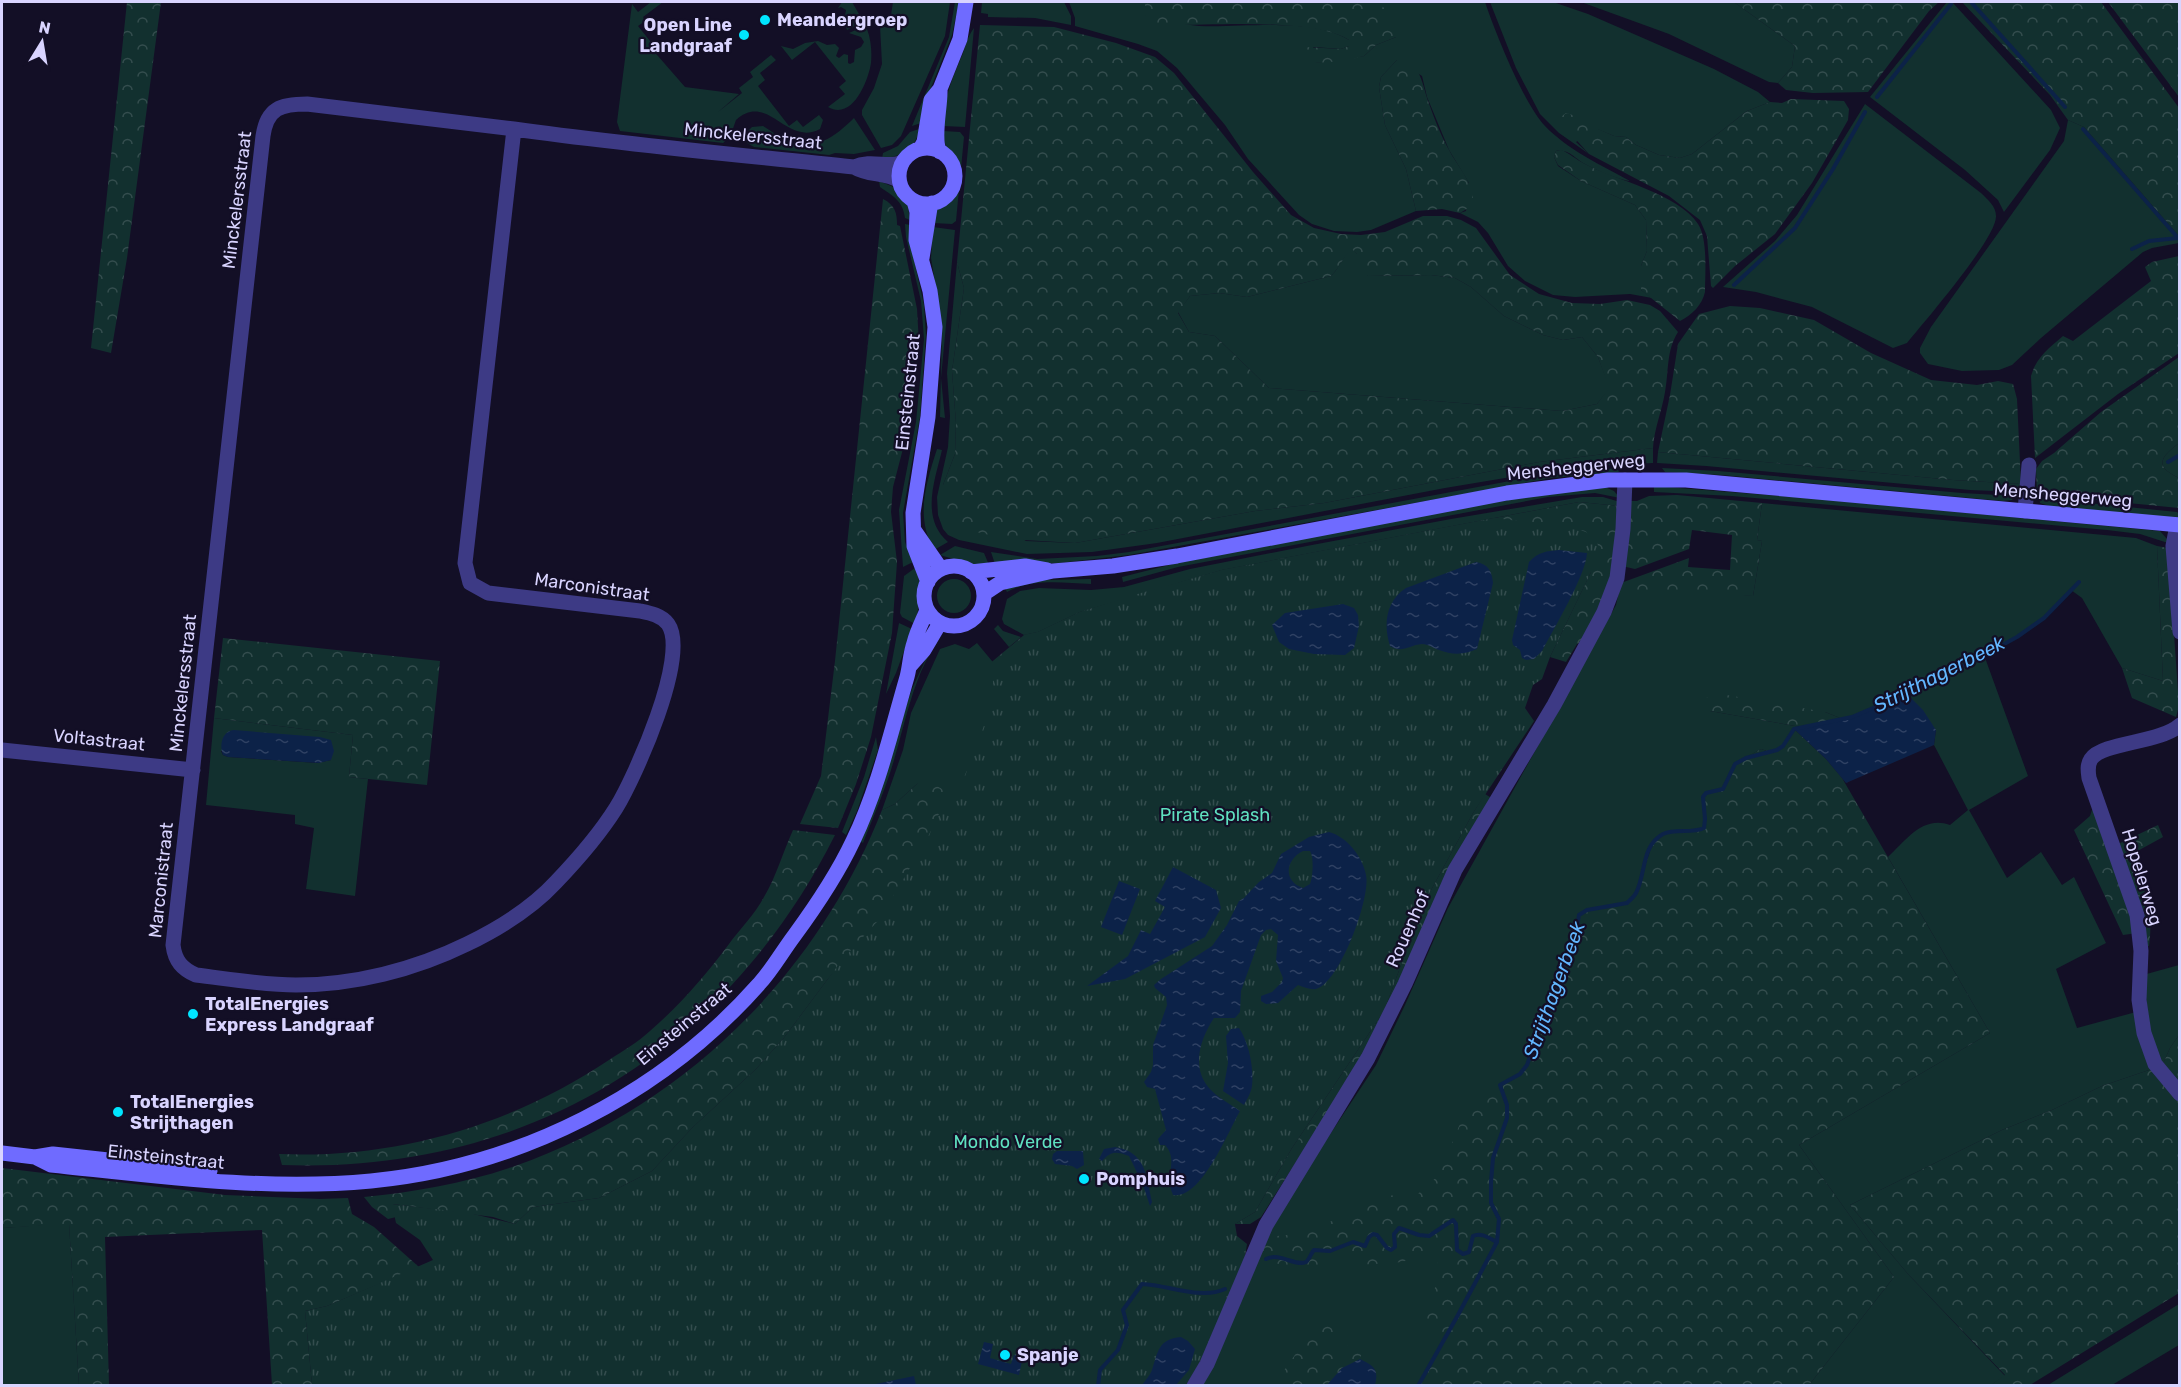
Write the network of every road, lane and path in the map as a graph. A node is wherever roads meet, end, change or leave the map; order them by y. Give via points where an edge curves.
1 (966, 2) edge
2 (940, 89) junction
3 (514, 129) junction
4 (920, 149) junction
5 (940, 152) junction
6 (902, 162) junction
7 (854, 167) junction
8 (899, 181) junction
9 (914, 201) junction
10 (932, 203) junction
11 (922, 258) junction
12 (2029, 465) dead end
13 (1625, 480) junction
14 (2025, 511) junction
15 (2178, 525) edge
16 (914, 530) junction
17 (942, 569) junction
18 (1053, 571) junction
19 (971, 572) junction
20 (928, 582) junction
21 (985, 593) junction
22 (927, 610) junction
23 (940, 623) junction
24 (2180, 632) edge
25 (909, 667) junction
26 (2180, 725) edge
27 (2, 750) edge
28 (193, 770) junction
29 (2180, 1094) edge
30 (2, 1153) edge
31 (1194, 1386) edge

1 - 2 main road via 960,39
2 - 4 main road via 931,100
2 - 5 main road
3 - 7 street, Minckelersstraat
3 - 28 street, Minckelersstraat via 307,104 285,105 269,116 263,136
3 - 28 street, Marconistraat via 465,563 467,574 470,583 488,593 640,611 654,614 668,625 673,639 664,697 636,773 587,848 554,884 510,919 468,944 416,965 361,979 295,985 196,975 177,962 173,945
4 - 5 main road
4 - 6 main road
5 - 10 main road via 950,160 954,180 945,198
6 - 7 street, Minckelersstraat via 865,162
6 - 8 main road
7 - 8 street, Minckelersstraat
8 - 9 main road via 904,193
9 - 10 main road
9 - 11 main road, Einsteinstraat via 916,240
10 - 11 main road, Einsteinstraat
11 - 16 main road, Einsteinstraat via 933,308 935,341 926,434 914,501
12 - 14 street
13 - 14 main road, Mensheggerweg via 1686,480
13 - 18 main road, Mensheggerweg via 1507,493 1167,558
13 - 31 street, Rouenhof via 1617,578 1604,612 1554,705 1455,870 1368,1058 1266,1225 1208,1364
14 - 15 main road, Mensheggerweg
15 - 24 street via 2173,546
16 - 17 main road
16 - 20 main road, Einsteinstraat via 914,546
17 - 19 main road via 962,567
17 - 20 main road
18 - 19 main road, Mensheggerweg via 1025,566
18 - 21 main road, Mensheggerweg via 1000,583
19 - 21 main road via 978,577
20 - 22 main road
21 - 23 main road via 974,620 957,626
22 - 23 main road
22 - 25 main road, Einsteinstraat via 913,644
23 - 25 main road, Einsteinstraat
25 - 30 main road, Einsteinstraat via 876,786 847,853 822,897 760,983 717,1026 663,1070 615,1102 524,1146 450,1168 354,1182 245,1184 51,1165 36,1157
26 - 29 street, Hopelerweg via 2161,736 2100,753 2088,766 2137,915 2141,951 2139,1007 2144,1033 2155,1064
27 - 28 street, Voltastraat

